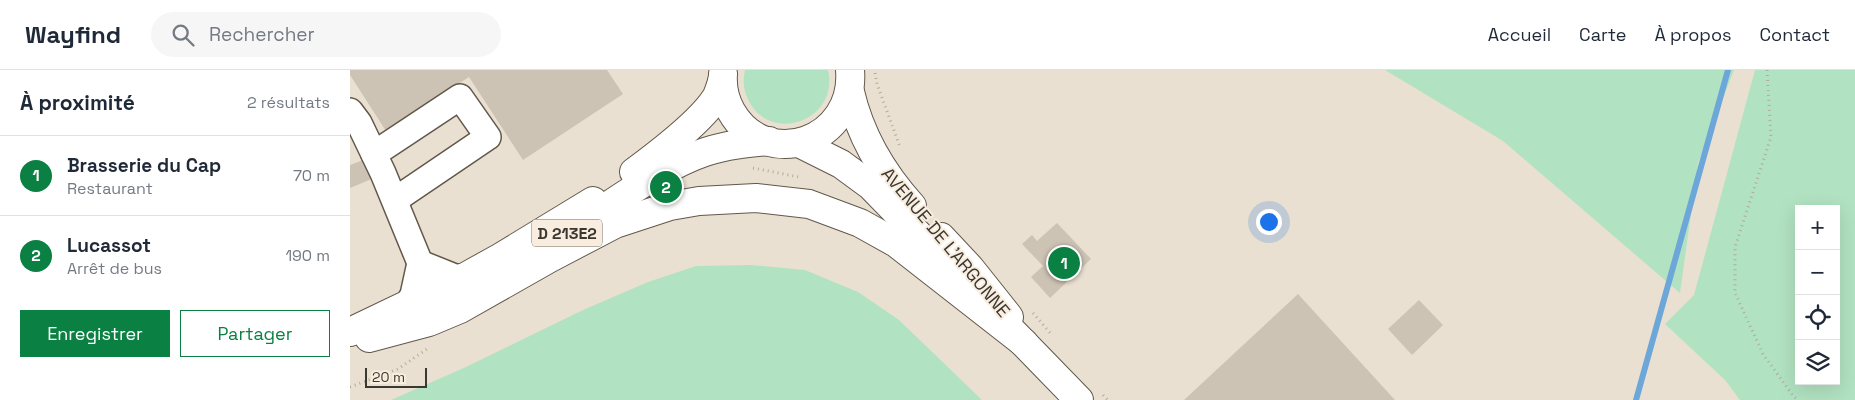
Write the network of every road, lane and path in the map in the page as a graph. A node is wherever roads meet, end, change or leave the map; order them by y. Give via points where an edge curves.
1 (875, 70) edge
2 (1767, 70) edge
3 (723, 76) edge
4 (850, 81) edge
5 (350, 111) edge
6 (893, 130) dead end
7 (769, 142) junction
8 (799, 143) junction
9 (374, 154) junction
10 (395, 200) junction
11 (420, 263) junction
12 (465, 277) junction
13 (407, 305) junction
14 (356, 338) edge
15 (1024, 343) junction
16 (1070, 391) edge
17 (1800, 400) edge

1 - 6 path
2 - 17 path via 1771,137 1735,247 1735,293 1762,354
3 - 7 main road via 726,101 736,119 750,133
3 - 12 main road, D 213E2 via 717,96 708,107 656,155 588,205
4 - 8 main road via 846,105 839,117 816,137
4 - 16 main road, AVENUE DE L'ARGONNE via 856,116 866,141 886,173 908,202 970,268
5 - 9 lane
7 - 8 main road
7 - 14 main road, D 213E2 via 730,145 687,158 503,274 441,308
8 - 15 main road, AVENUE DE L'ARGONNE via 841,164 871,186
9 - 10 lane
9 - 10 lane via 460,97 488,137
10 - 11 lane
11 - 12 lane via 455,277
11 - 13 lane via 414,295
12 - 13 main road, D 213E2
13 - 14 main road, D 213E2
14 - 15 main road via 429,322 460,309 615,224 670,206 756,198 809,204 860,222 903,248
15 - 16 main road, AVENUE DE L'ARGONNE

